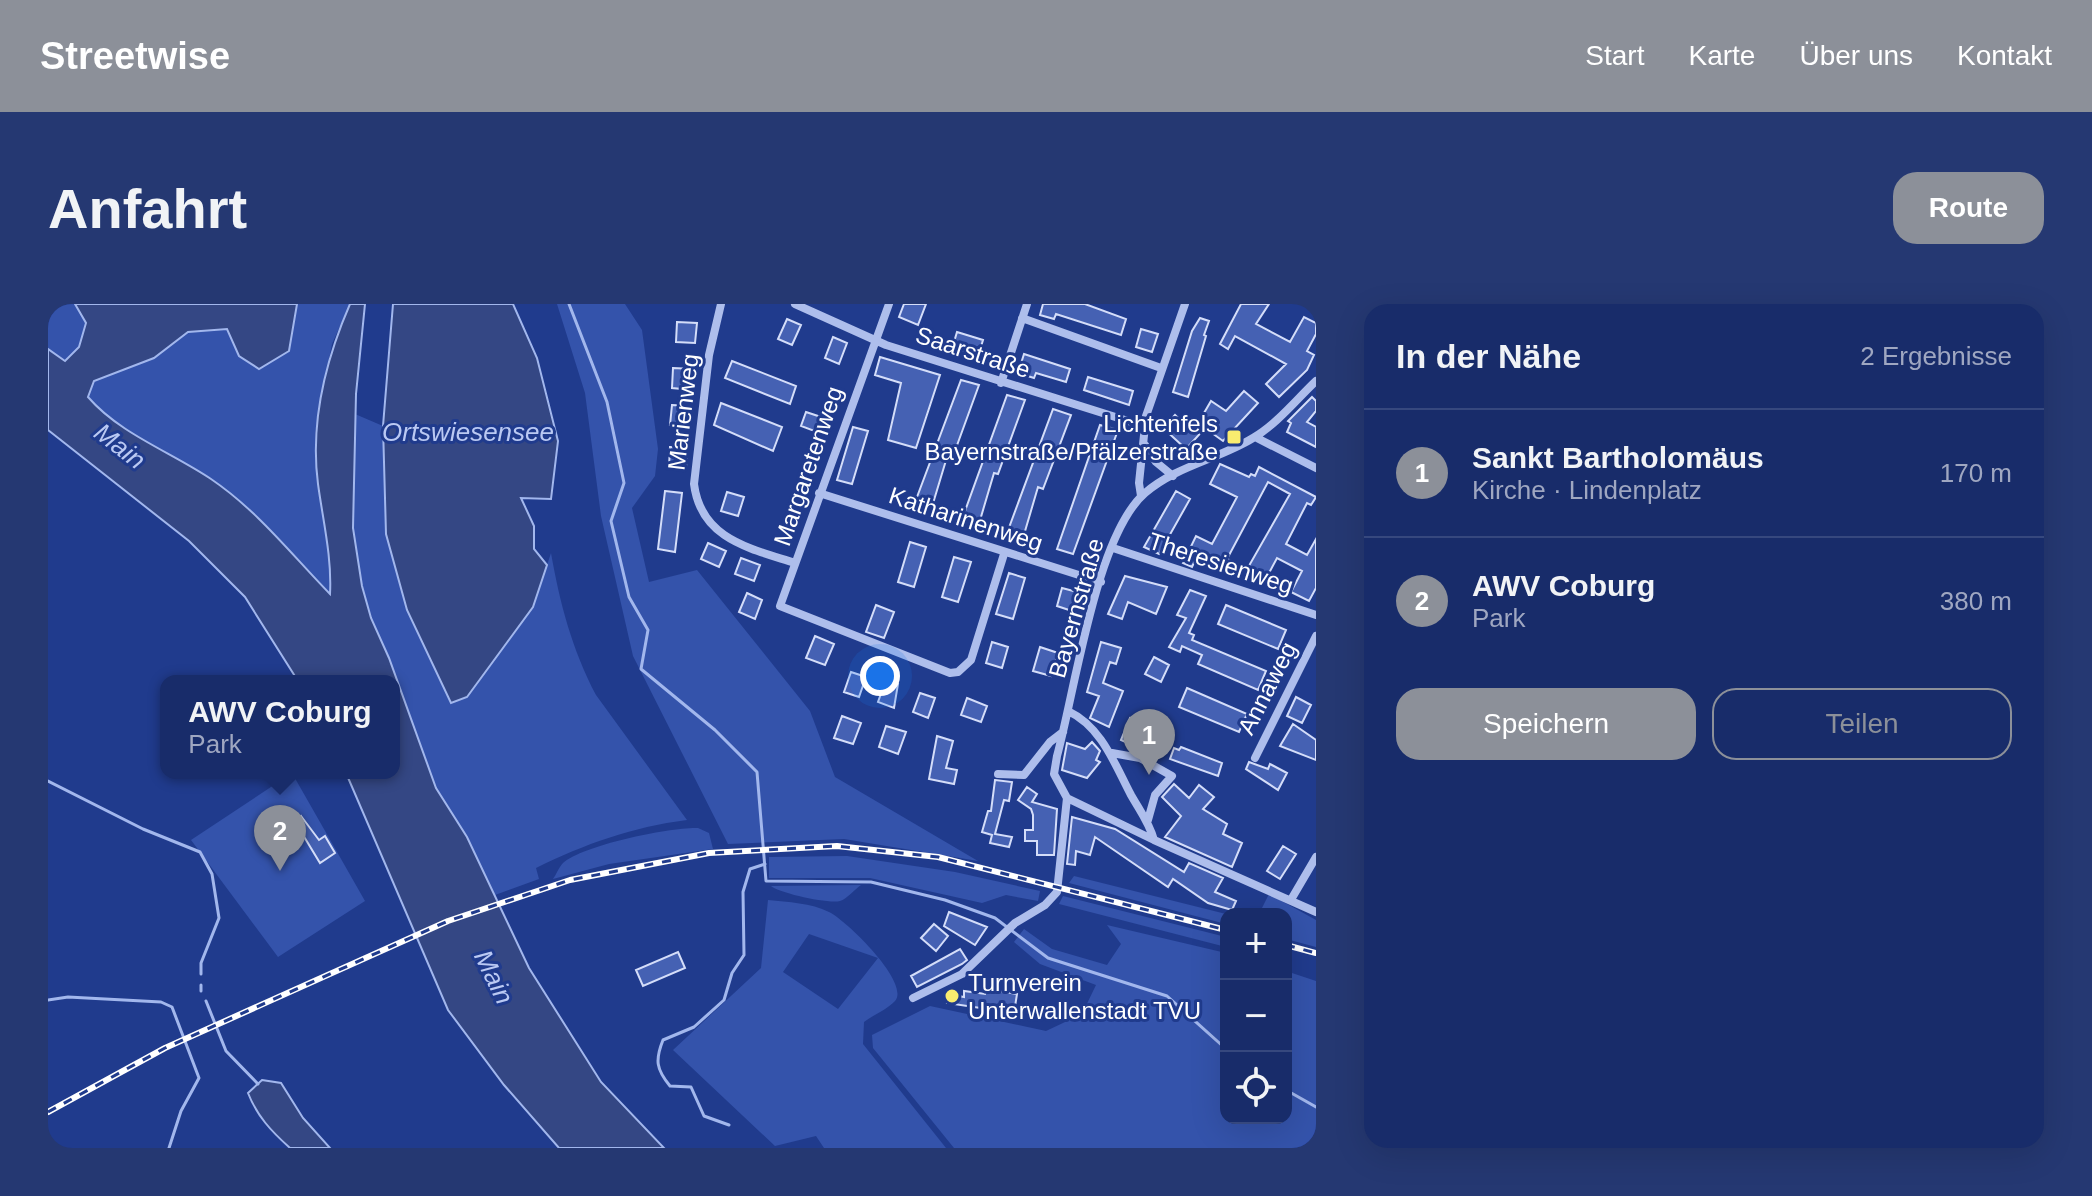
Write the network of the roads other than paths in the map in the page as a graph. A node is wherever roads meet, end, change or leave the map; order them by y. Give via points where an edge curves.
1 (721, 304) edge
2 (795, 304) edge
3 (889, 304) edge
4 (1027, 304) edge
5 (1185, 304) edge
6 (1022, 318) junction
7 (874, 340) junction
8 (1161, 368) junction
9 (1316, 381) edge
10 (1001, 383) junction
11 (1144, 426) junction
12 (1255, 437) junction
13 (1144, 444) junction
14 (1316, 468) edge
15 (1173, 476) junction
16 (819, 493) junction
17 (1141, 496) junction
18 (1113, 548) junction
19 (1004, 554) junction
20 (795, 563) junction
21 (1101, 582) junction
22 (1316, 615) edge
23 (1316, 636) edge
24 (1068, 711) junction
25 (1064, 732) junction
26 (1112, 753) junction
27 (1255, 758) dead end
28 (998, 774) dead end
29 (1067, 798) junction
30 (1148, 820) junction
31 (1154, 840) junction
32 (1316, 857) edge
33 (1292, 898) junction
34 (1316, 912) edge
35 (913, 998) dead end

1 - 20 street, Marienweg via 709,355 696,500 720,535
2 - 7 street, Saarstraße
3 - 7 street, Margaretenweg
4 - 6 street
5 - 8 street
6 - 8 street
6 - 10 street
7 - 10 street, Saarstraße
7 - 16 street, Margaretenweg
8 - 11 street
9 - 12 street, Bayernstraße
10 - 11 street, Saarstraße
11 - 13 street
12 - 14 street
12 - 15 street, Bayernstraße
13 - 15 street
13 - 17 street
15 - 17 street, Bayernstraße
16 - 19 street, Katharinenweg
16 - 20 street, Margaretenweg
17 - 18 street, Bayernstraße via 1122,522
18 - 21 street, Bayernstraße
18 - 22 street, Theresienweg
19 - 20 street, Margaretenweg via 971,660 950,673 780,606
19 - 21 street, Katharinenweg
21 - 24 street, Bayernstraße
23 - 27 street, Annaweg
24 - 25 street, Bayernstraße
24 - 26 street
25 - 28 street via 1024,775
25 - 29 street, Bayernstraße via 1054,774
26 - 30 street
26 - 30 street via 1140,758 1172,776 1155,795
29 - 31 street
29 - 35 street via 1057,892 962,974
30 - 31 street
31 - 33 street
32 - 33 street
33 - 34 street

